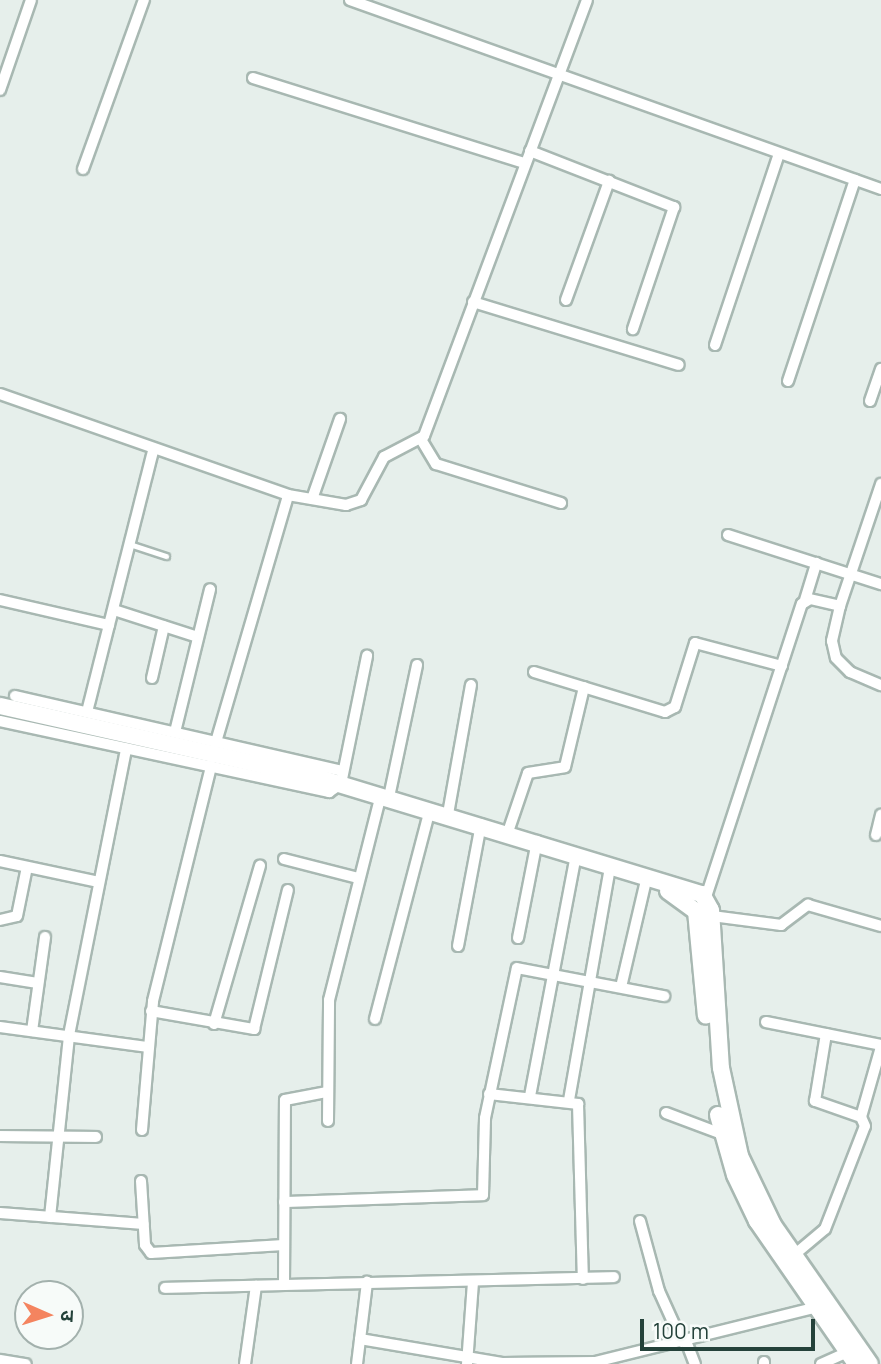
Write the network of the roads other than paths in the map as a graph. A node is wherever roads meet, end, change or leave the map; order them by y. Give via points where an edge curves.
1 (31, 0) edge
2 (144, 0) edge
3 (351, 0) edge
4 (392, 0) edge
5 (587, 0) edge
6 (387, 12) junction
7 (559, 77) junction
8 (253, 78) dead end
9 (0, 90) edge
10 (530, 151) junction
11 (779, 154) junction
12 (525, 163) junction
13 (83, 169) dead end
14 (855, 180) junction
15 (609, 181) junction
16 (881, 189) edge
17 (566, 300) dead end
18 (473, 302) junction
19 (633, 329) dead end
20 (715, 345) dead end
21 (679, 365) dead end
22 (881, 369) edge
23 (788, 381) dead end
24 (0, 394) edge
25 (870, 401) dead end
26 (340, 419) dead end
27 (422, 441) junction
28 (153, 452) junction
29 (881, 484) edge
30 (288, 495) junction
31 (312, 499) junction
32 (561, 503) dead end
33 (728, 535) dead end
34 (129, 544) junction
35 (166, 556) dead end
36 (816, 563) junction
37 (851, 574) junction
38 (881, 584) edge
39 (210, 589) dead end
40 (0, 600) edge
41 (805, 600) junction
42 (829, 605) junction
43 (114, 611) junction
44 (109, 625) junction
45 (164, 626) junction
46 (198, 637) junction
47 (367, 656) dead end
48 (417, 665) dead end
49 (782, 666) junction
50 (534, 672) dead end
51 (152, 678) dead end
52 (471, 685) dead end
53 (881, 685) edge
54 (584, 687) junction
55 (15, 696) dead end
56 (0, 706) edge
57 (87, 712) junction
58 (0, 721) edge
59 (175, 732) junction
60 (216, 742) junction
61 (125, 749) junction
62 (211, 766) junction
63 (342, 778) junction
64 (385, 796) junction
65 (430, 809) junction
66 (448, 814) junction
67 (881, 816) edge
68 (481, 824) junction
69 (508, 832) junction
70 (876, 835) dead end
71 (537, 841) junction
72 (576, 855) junction
73 (284, 859) dead end
74 (0, 862) edge
75 (260, 866) dead end
76 (27, 867) junction
77 (610, 868) junction
78 (358, 878) junction
79 (646, 880) junction
80 (99, 882) junction
81 (665, 886) junction
82 (288, 890) dead end
83 (707, 898) junction
84 (704, 915) junction
85 (0, 919) edge
86 (881, 926) edge
87 (45, 937) dead end
88 (518, 938) dead end
89 (458, 946) dead end
90 (551, 974) junction
91 (0, 977) edge
92 (587, 981) junction
93 (38, 983) junction
94 (621, 987) junction
95 (664, 996) dead end
96 (151, 1011) junction
97 (375, 1019) dead end
98 (766, 1022) dead end
99 (214, 1024) junction
100 (0, 1027) edge
101 (32, 1031) junction
102 (826, 1034) junction
103 (69, 1035) junction
104 (147, 1046) junction
105 (881, 1046) edge
106 (327, 1092) junction
107 (489, 1094) junction
108 (530, 1096) junction
109 (569, 1100) junction
110 (666, 1113) dead end
111 (861, 1117) junction
112 (328, 1121) dead end
113 (142, 1130) dead end
114 (722, 1134) junction
115 (57, 1135) junction
116 (0, 1136) edge
117 (96, 1137) dead end
118 (141, 1181) dead end
119 (284, 1202) junction
120 (0, 1213) edge
121 (50, 1217) junction
122 (640, 1221) dead end
123 (144, 1224) junction
124 (284, 1245) junction
125 (794, 1255) junction
126 (614, 1277) dead end
127 (583, 1279) junction
128 (368, 1282) junction
129 (473, 1283) junction
130 (284, 1285) junction
131 (256, 1286) junction
132 (165, 1288) dead end
133 (822, 1306) junction
134 (360, 1339) junction
135 (684, 1341) junction
136 (852, 1358) edge
137 (0, 1360) edge
138 (467, 1361) edge
139 (26, 1364) edge
140 (245, 1364) edge
141 (356, 1364) edge
142 (695, 1364) edge
143 (821, 1364) edge
144 (870, 1364) edge

1 - 9 street
2 - 13 street
3 - 6 street
4 - 6 street
5 - 7 street
6 - 7 street
7 - 10 street
7 - 11 street
8 - 12 street
10 - 12 street
10 - 15 street
11 - 14 street
11 - 20 street
12 - 18 street
14 - 16 street
14 - 23 street
15 - 17 street
15 - 19 street via 675,211
18 - 21 street
18 - 27 street
22 - 25 street
24 - 28 street
26 - 31 street
27 - 31 street via 384,457 354,504
27 - 32 street via 436,464
28 - 30 street
28 - 34 street
29 - 37 street
30 - 31 street
30 - 60 street
33 - 36 street
34 - 35 lane
34 - 43 street
36 - 37 street
36 - 41 street
37 - 38 street
37 - 42 street
39 - 46 street
40 - 44 street
41 - 42 street
41 - 49 street
42 - 53 street via 836,659
43 - 44 street
43 - 45 street
44 - 57 street
45 - 46 street
45 - 51 street
46 - 59 street
47 - 63 street
48 - 64 street
49 - 54 street via 695,643 670,712
49 - 83 street
50 - 54 street
52 - 66 street
54 - 69 street via 565,767 528,773
55 - 57 street
56 - 63 street via 316,777
57 - 59 street
58 - 61 street
59 - 60 street
60 - 63 street
61 - 62 street
61 - 80 street
62 - 63 street via 322,792
62 - 96 street
63 - 64 street
64 - 65 street
64 - 78 street
65 - 66 street
65 - 97 street
66 - 68 street
67 - 70 street
68 - 69 street
68 - 89 street
69 - 71 street
71 - 72 street
71 - 88 street
72 - 77 street
72 - 90 street
73 - 78 street
74 - 76 street
75 - 99 street
76 - 80 street
76 - 85 street via 17,916 13,922
77 - 79 street
77 - 92 street
78 - 106 street via 326,1015
79 - 81 street
79 - 94 street
80 - 103 street
81 - 83 street
81 - 84 street
82 - 99 street via 254,1029
83 - 84 street
84 - 86 street via 781,925 808,905
84 - 114 street
84 - 125 street via 727,1111 749,1179
87 - 93 street
90 - 92 street
90 - 107 street via 514,970
90 - 108 street
91 - 93 street
92 - 94 street
92 - 109 street
93 - 101 street
94 - 95 street
96 - 99 street
96 - 104 street
98 - 102 street
100 - 101 street
101 - 103 street
102 - 105 street
102 - 111 street via 815,1101
103 - 104 street
103 - 115 street
104 - 113 street
105 - 111 street
106 - 112 street
106 - 119 street via 285,1100
107 - 108 street
107 - 119 street via 483,1195
108 - 109 street
109 - 127 street via 579,1110
110 - 114 street
111 - 125 street via 864,1133 825,1229
114 - 133 street via 746,1202
115 - 116 street
115 - 117 street
115 - 121 street
118 - 123 street
119 - 124 street
120 - 121 street
121 - 123 street
122 - 135 street via 663,1303
123 - 124 street via 151,1253
124 - 130 street
125 - 133 street
126 - 127 street
127 - 129 street
128 - 129 street
128 - 130 street
128 - 134 street
129 - 138 street
130 - 131 street
131 - 132 street
131 - 140 street
133 - 135 street
133 - 136 street
133 - 144 street
134 - 138 street
134 - 141 street
135 - 138 street via 595,1362
135 - 142 street
136 - 143 street
137 - 139 street

